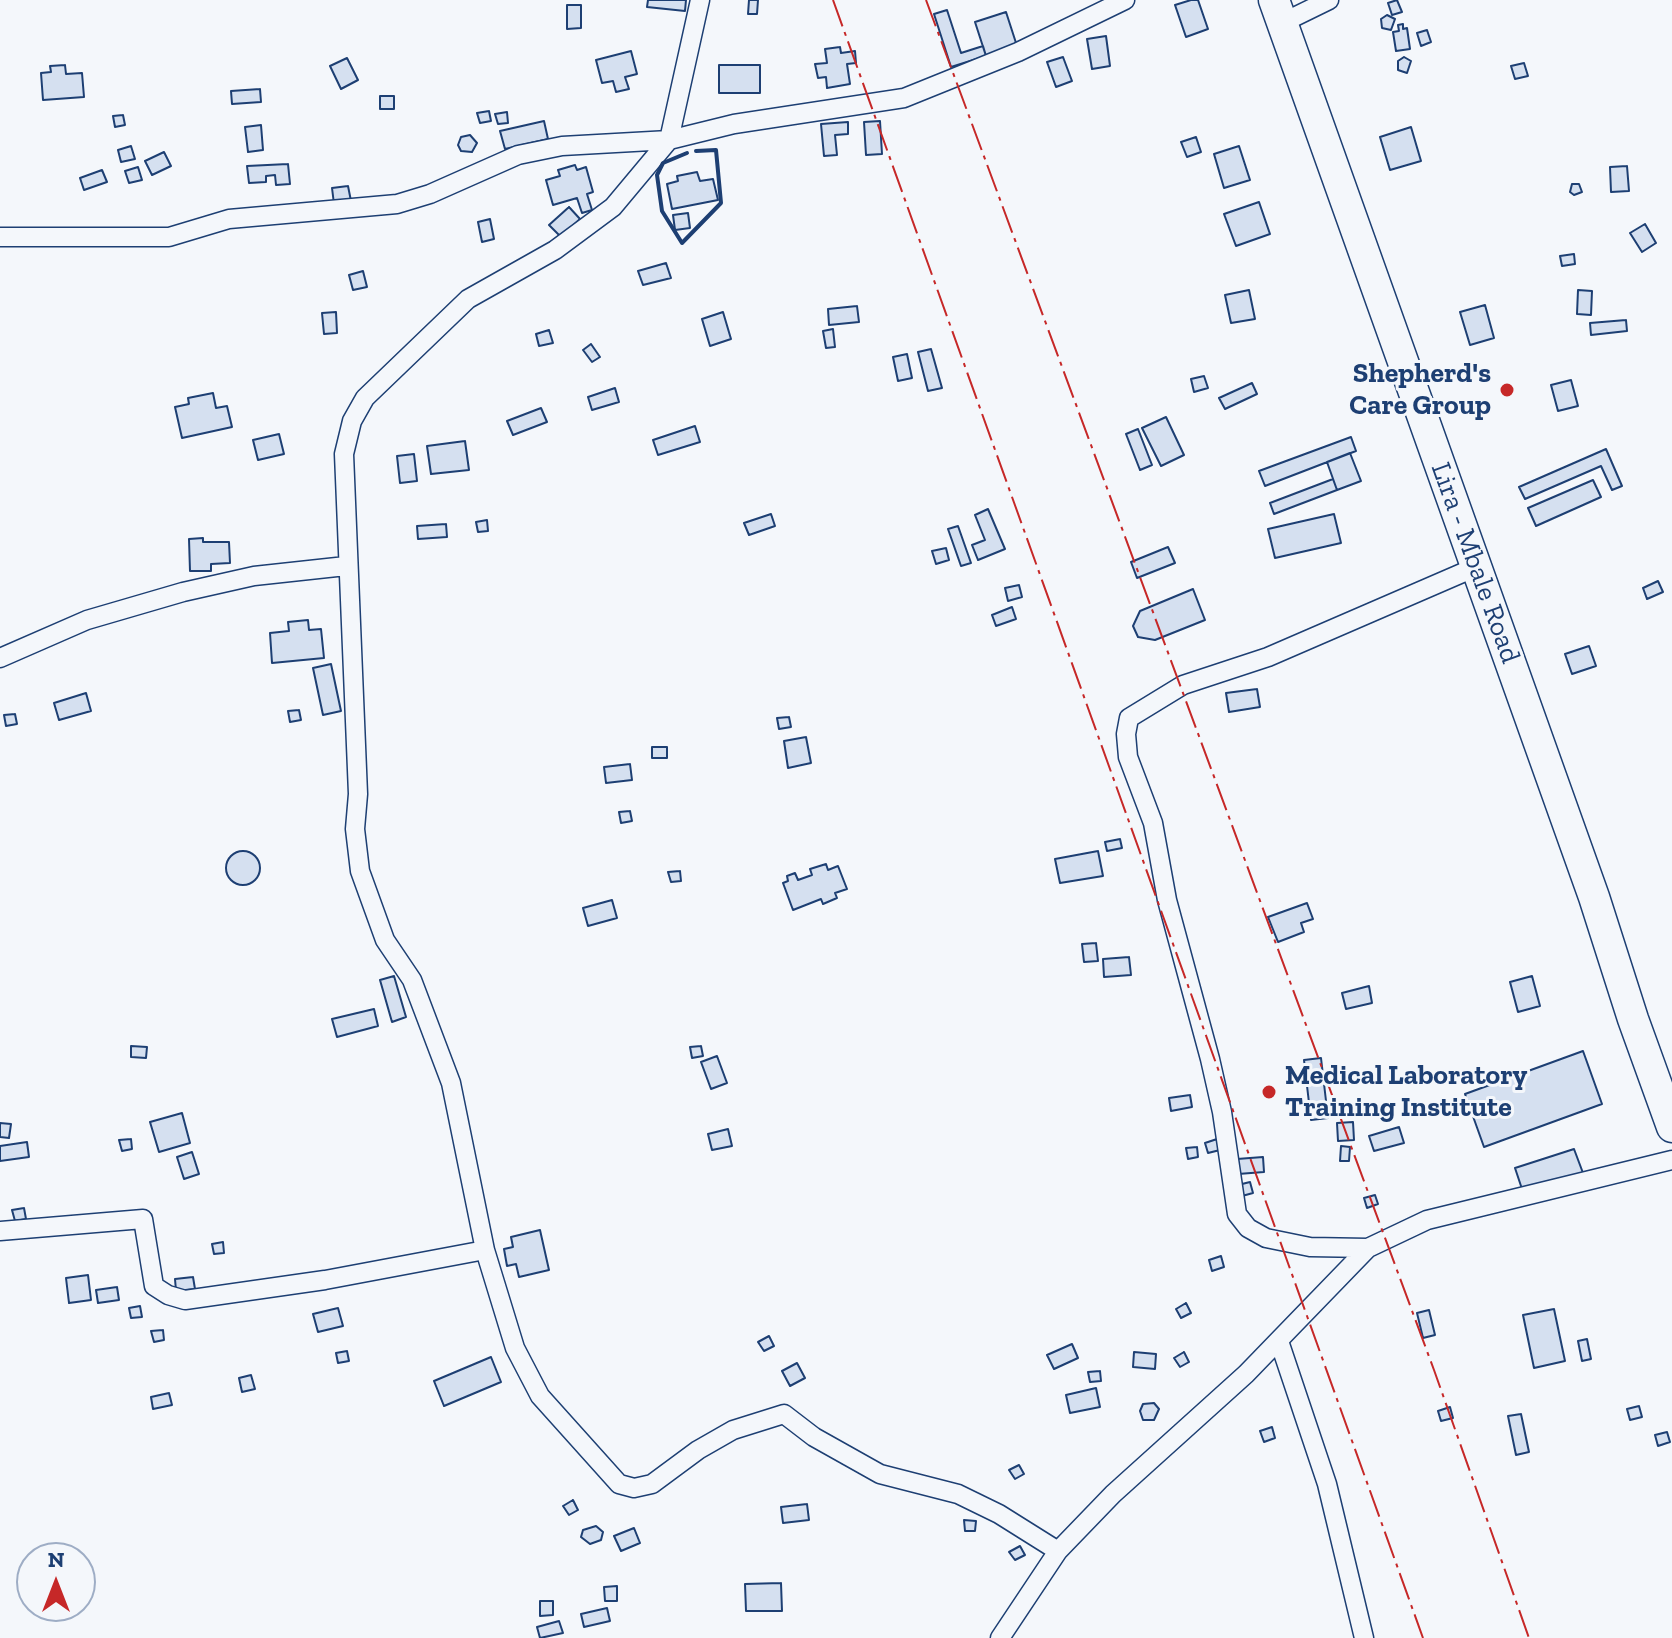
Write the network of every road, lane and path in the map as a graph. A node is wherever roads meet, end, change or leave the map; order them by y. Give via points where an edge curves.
1 (700, 0) edge
2 (1125, 0) edge
3 (1329, 0) edge
4 (1278, 11) edge
5 (669, 140) junction
6 (0, 237) edge
7 (346, 566) junction
8 (1476, 567) junction
9 (0, 658) edge
10 (1672, 1127) edge
11 (1672, 1160) edge
12 (0, 1231) edge
13 (1368, 1248) junction
14 (485, 1250) junction
15 (1279, 1341) junction
16 (1058, 1551) junction
17 (1000, 1638) edge
18 (1364, 1638) edge

1 - 5 street
2 - 5 street via 1018,52 904,98 734,124
3 - 4 street
4 - 8 main road, Lira - Mbale Road
5 - 6 street via 562,146 518,155 397,204 229,219 169,237
5 - 7 street via 613,207 555,250 468,299 365,398 352,421 344,454
7 - 9 street via 254,576 183,592 87,620
7 - 14 street via 360,871 385,940 412,980 451,1083
8 - 10 main road, Lira - Mbale Road
8 - 13 street via 1268,657 1183,685 1129,718 1126,734 1128,757 1153,823 1167,900 1216,1085 1237,1214 1266,1238 1310,1247
11 - 13 street via 1427,1220
12 - 14 street via 143,1219 154,1286 185,1300
13 - 15 street
14 - 16 street via 515,1348 540,1396 619,1484 652,1484 733,1430 784,1414 880,1474 958,1494
15 - 16 street
15 - 18 street via 1327,1484
16 - 17 street

